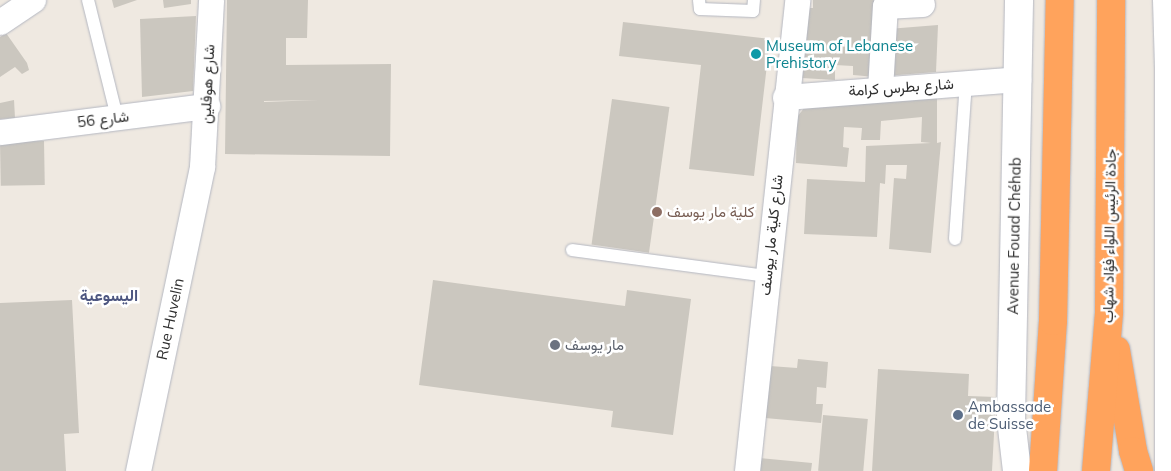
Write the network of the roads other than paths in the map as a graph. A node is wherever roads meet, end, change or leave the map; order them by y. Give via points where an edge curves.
1 (33, 0) edge
2 (88, 0) edge
3 (211, 0) edge
4 (699, 0) edge
5 (754, 0) edge
6 (797, 0) edge
7 (1019, 0) edge
8 (1060, 0) edge
9 (1111, 0) edge
10 (1167, 0) edge
11 (922, 4) dead end
12 (0, 22) edge
13 (1170, 67) edge
14 (1018, 79) junction
15 (966, 82) junction
16 (880, 89) junction
17 (785, 97) junction
18 (207, 106) junction
19 (117, 117) junction
20 (0, 132) edge
21 (202, 167) joint
22 (955, 239) dead end
23 (572, 250) dead end
24 (767, 276) junction
25 (1109, 312) junction
26 (138, 471) edge
27 (747, 471) edge
28 (1017, 471) edge
29 (1043, 471) edge
30 (1096, 471) edge
31 (1139, 471) edge
32 (1169, 471) edge

1 - 12 street
2 - 19 lane
3 - 18 street, شارع هوفلين
4 - 5 lane via 700,9 753,11
6 - 17 street, شارع كلية مار يوسف
7 - 14 street, Avenue Fouad Chéhab
8 - 29 highway via 1053,321
9 - 25 highway, جادة الرئيس اللواء فؤاد شهاب
10 - 13 street
11 - 16 street via 886,6
13 - 32 street
14 - 15 street, شارع بطرس كرامة
14 - 28 street, Avenue Fouad Chéhab via 1012,400
15 - 16 street, شارع بطرس كرامة
15 - 22 lane
16 - 17 street, شارع بطرس كرامة
17 - 24 street, شارع كلية مار يوسف
18 - 19 street, شارع 56
18 - 21 street, شارع هوفلين
19 - 20 street, شارع 56
21 - 26 street, Rue Huvelin
23 - 24 lane
24 - 27 street, شارع كلية مار يوسف
25 - 30 highway, جادة الرئيس اللواء فؤاد شهاب
25 - 31 highway

